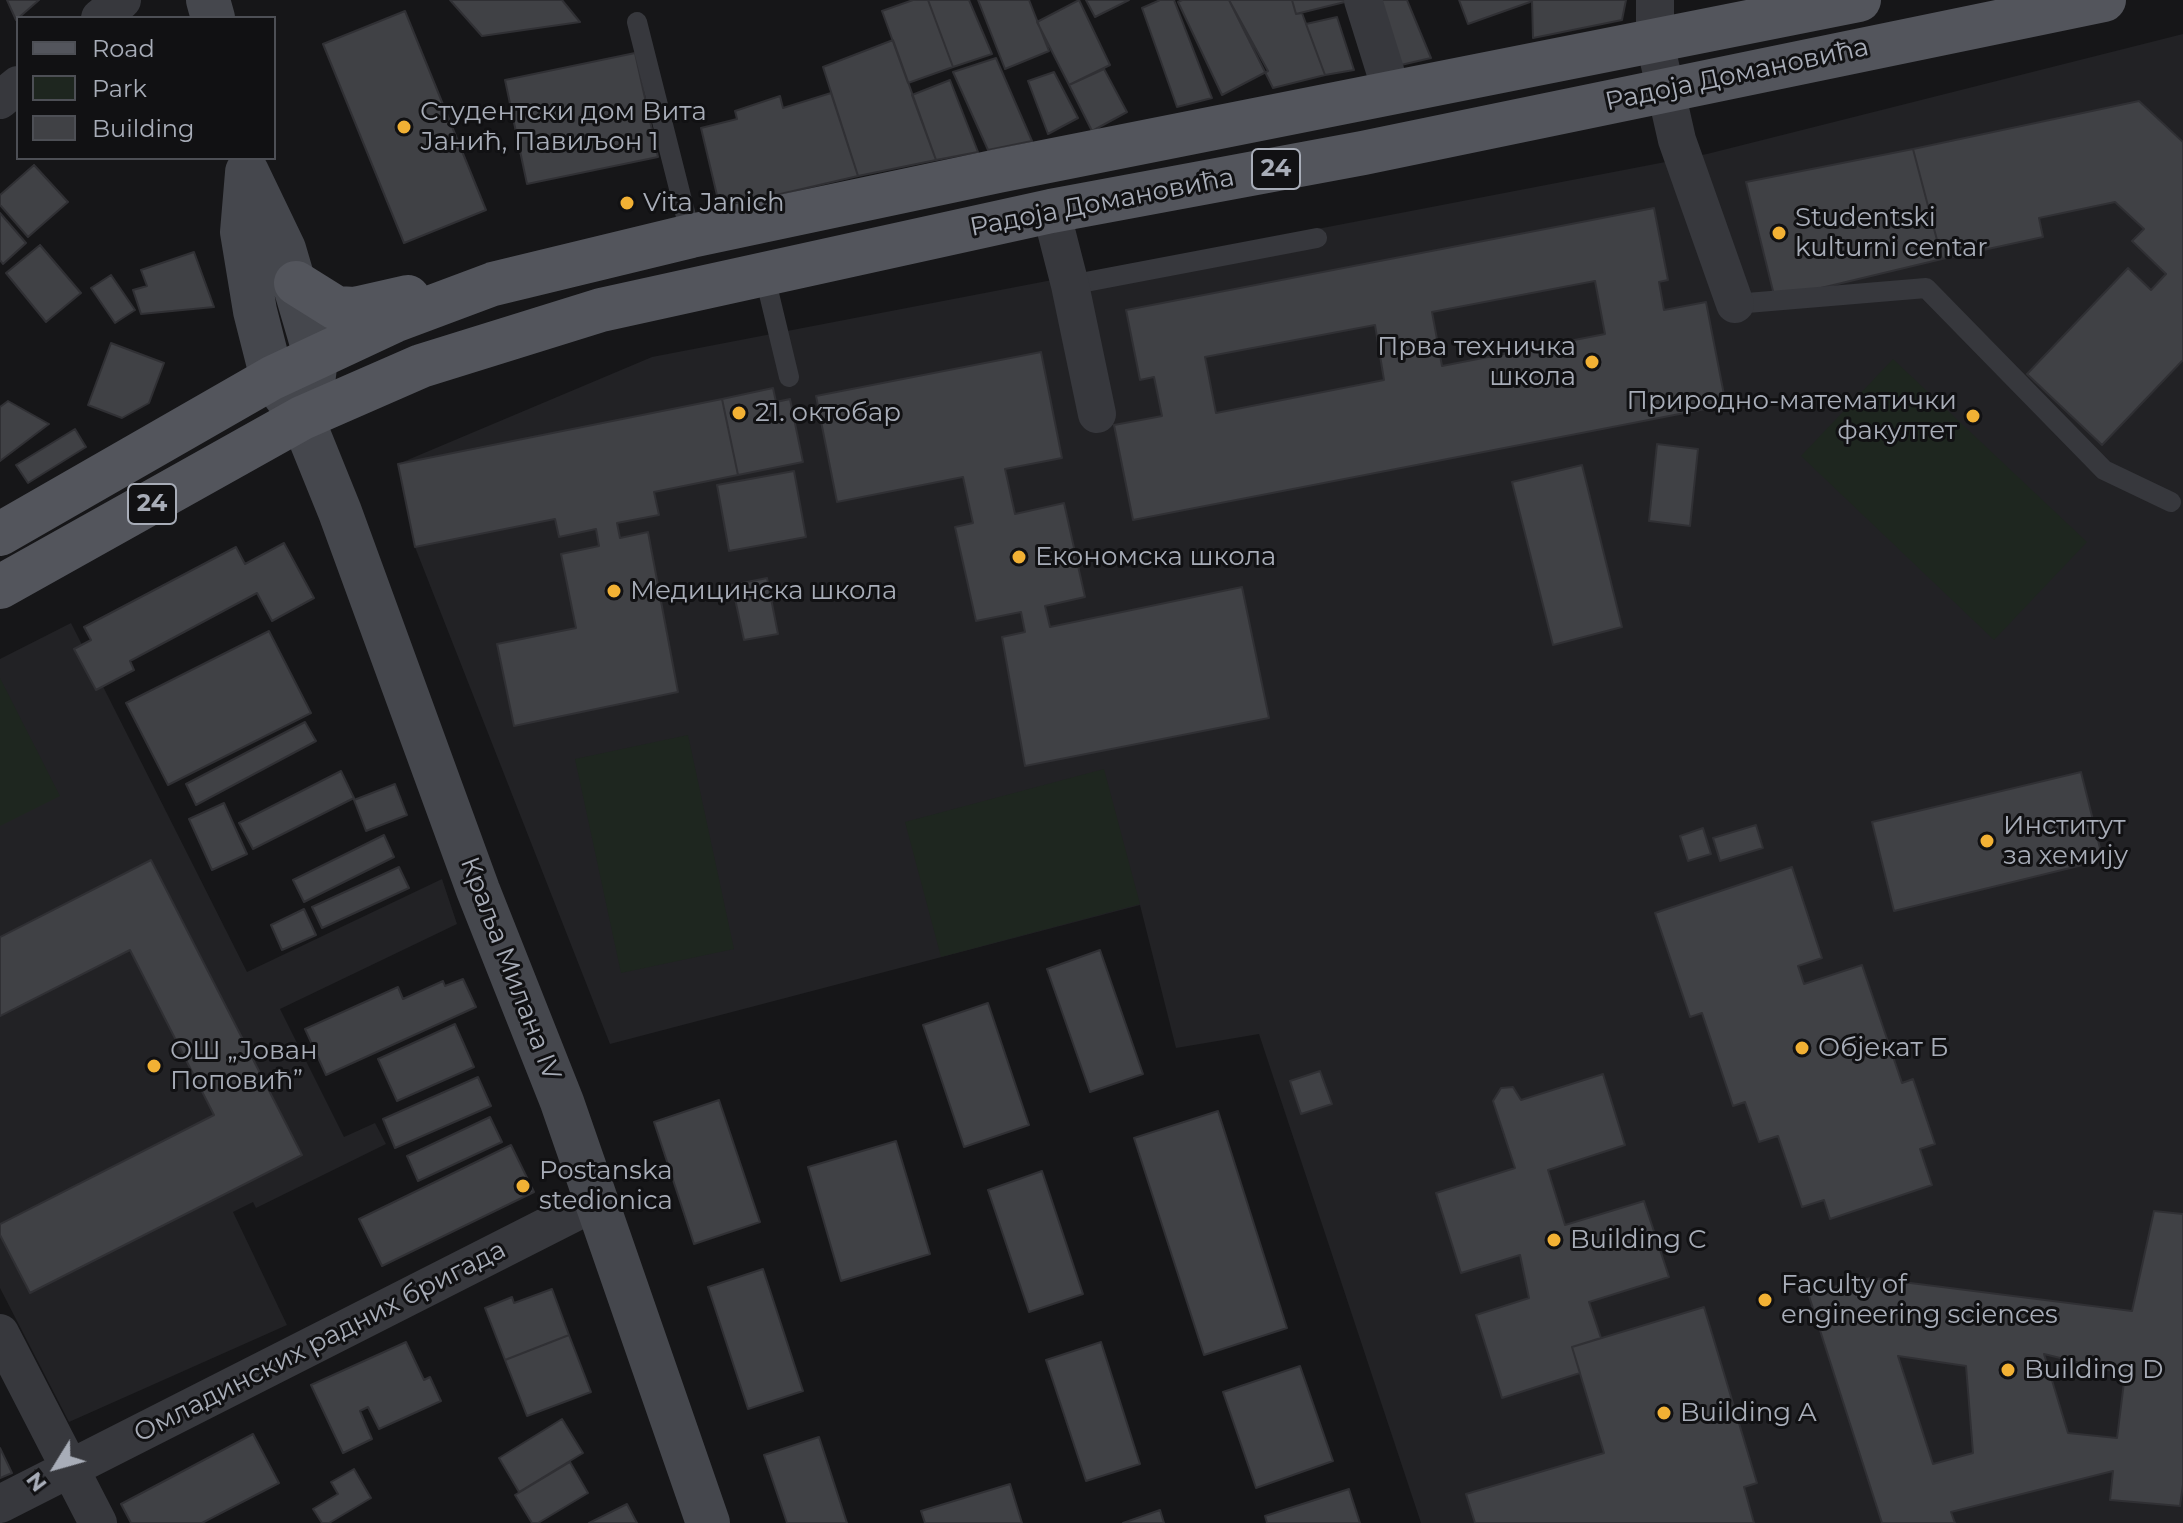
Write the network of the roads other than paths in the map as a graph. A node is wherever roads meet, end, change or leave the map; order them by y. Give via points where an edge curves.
1 (122, 0) edge
2 (1363, 0) edge
3 (1655, 0) edge
4 (1859, 0) edge
5 (2104, 0) edge
6 (102, 16) edge
7 (637, 22) dead end
8 (1655, 43) junction
9 (16, 87) edge
10 (1664, 89) junction
11 (1392, 93) junction
12 (0, 100) edge
13 (246, 165) edge
14 (1051, 211) junction
15 (691, 236) junction
16 (1317, 238) dead end
17 (764, 273) junction
18 (296, 283) junction
19 (1070, 285) junction
20 (481, 288) junction
21 (1735, 304) joint
22 (316, 358) junction
23 (789, 377) dead end
24 (272, 378) junction
25 (1097, 414) dead end
26 (302, 418) junction
27 (2171, 502) dead end
28 (0, 534) edge
29 (0, 587) edge
30 (597, 1201) junction
31 (0, 1333) edge
32 (71, 1468) junction
33 (0, 1504) edge
34 (98, 1523) edge
35 (708, 1523) edge

1 - 6 street
2 - 11 street
3 - 8 street
4 - 8 main road, Радоја Домановића / 24
5 - 10 main road, Радоја Домановића / 24
7 - 15 lane
8 - 10 street
8 - 11 main road, Радоја Домановића / 24
9 - 12 street
10 - 14 main road, Радоја Домановића / 24 via 1363,153
10 - 21 street via 1707,234
11 - 15 main road, Радоја Домановића / 24
13 - 18 main road
13 - 24 main road via 242,232
14 - 17 main road, Радоја Домановића / 24
14 - 19 street
15 - 20 main road, Радоја Домановића / 24
16 - 19 lane
17 - 23 lane
17 - 26 main road, Радоја Домановића / 24 via 500,339 421,366
18 - 20 main road via 336,308 355,309 442,288
18 - 22 main road
19 - 25 street
20 - 22 main road, Радоја Домановића / 24
21 - 27 lane via 1926,288 2104,470
22 - 24 main road, Радоја Домановића / 24
22 - 26 main road via 314,390
24 - 26 main road, Краља Милана IV
24 - 28 main road, 24
26 - 29 main road, 24
26 - 30 main road, Краља Милана IV
30 - 32 street, Омладинских радних бригада
30 - 35 main road, Краља Милана IV
31 - 32 street
32 - 33 street, Омладинских радних бригада
32 - 34 street

